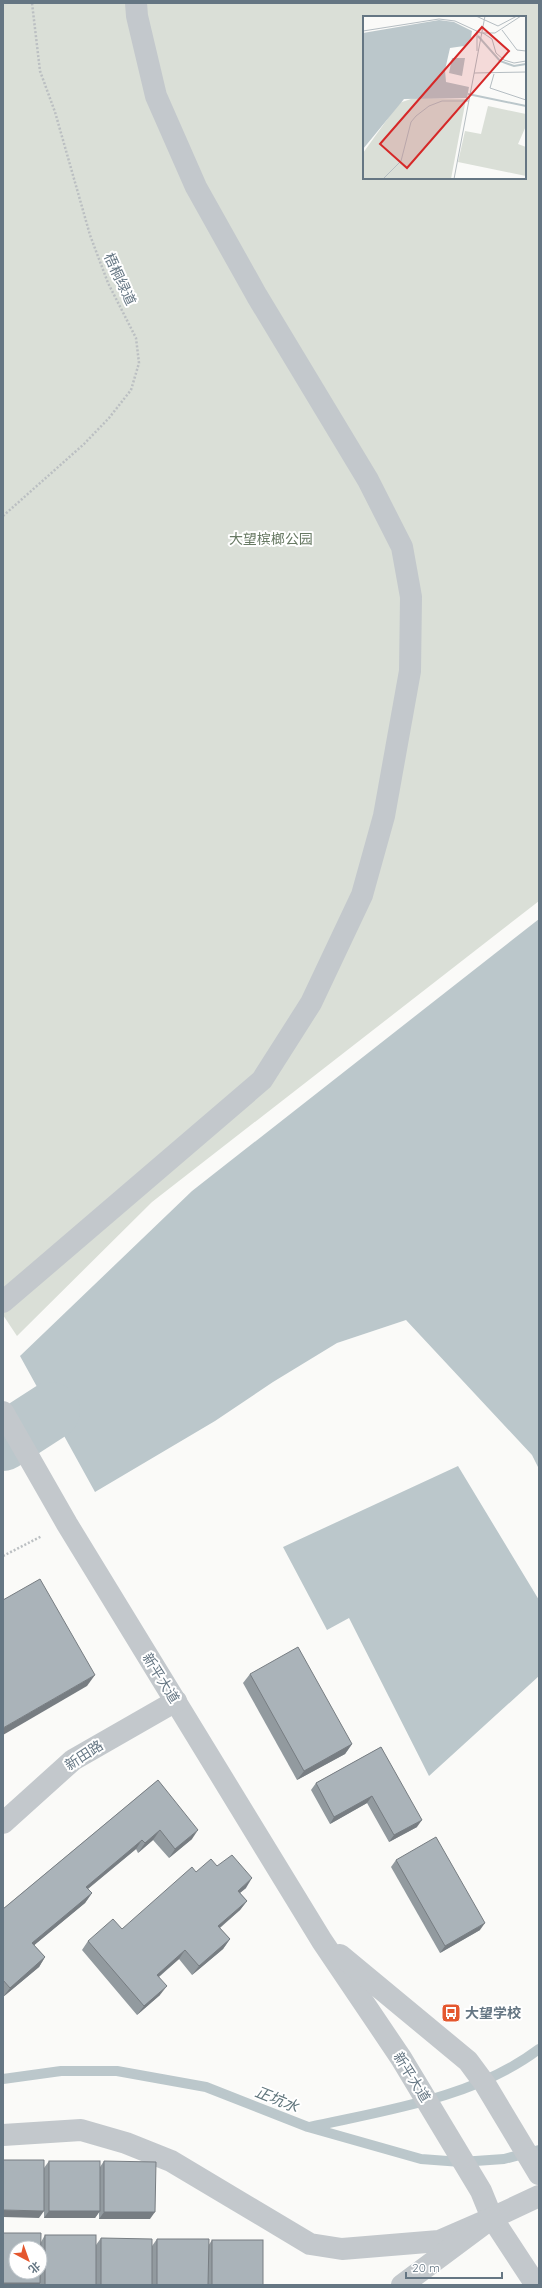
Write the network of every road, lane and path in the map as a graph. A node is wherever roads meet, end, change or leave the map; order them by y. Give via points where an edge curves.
1 (32, 3) edge
2 (136, 3) edge
3 (3, 516) edge
4 (3, 1302) edge
5 (3, 1412) edge
6 (67, 1524) junction
7 (3, 1556) edge
8 (176, 1701) junction
9 (3, 1823) edge
10 (322, 1941) junction
11 (3, 2135) edge
12 (537, 2170) edge
13 (539, 2196) edge
14 (492, 2218) junction
15 (402, 2285) edge
16 (536, 2285) edge

1 - 3 path, 梧桐绿道 via 40,71 55,112 90,235 108,283 136,338 139,363 131,390 109,418 84,444
2 - 4 street via 156,96 196,187 257,296 368,480 402,547 411,597 410,671 384,816 362,895 311,1003 262,1080
5 - 6 street, 新平大道
6 - 7 path
6 - 8 street, 新平大道
8 - 9 street, 新田路 via 73,1760
8 - 10 street, 新平大道
10 - 12 street, 新平大道 via 468,2061 485,2084
10 - 14 street, 新平大道 via 401,2058 481,2191
11 - 14 street via 81,2130 126,2143 171,2161 310,2244 342,2249 439,2240
13 - 14 street
14 - 15 street
14 - 16 street, 新平大道

